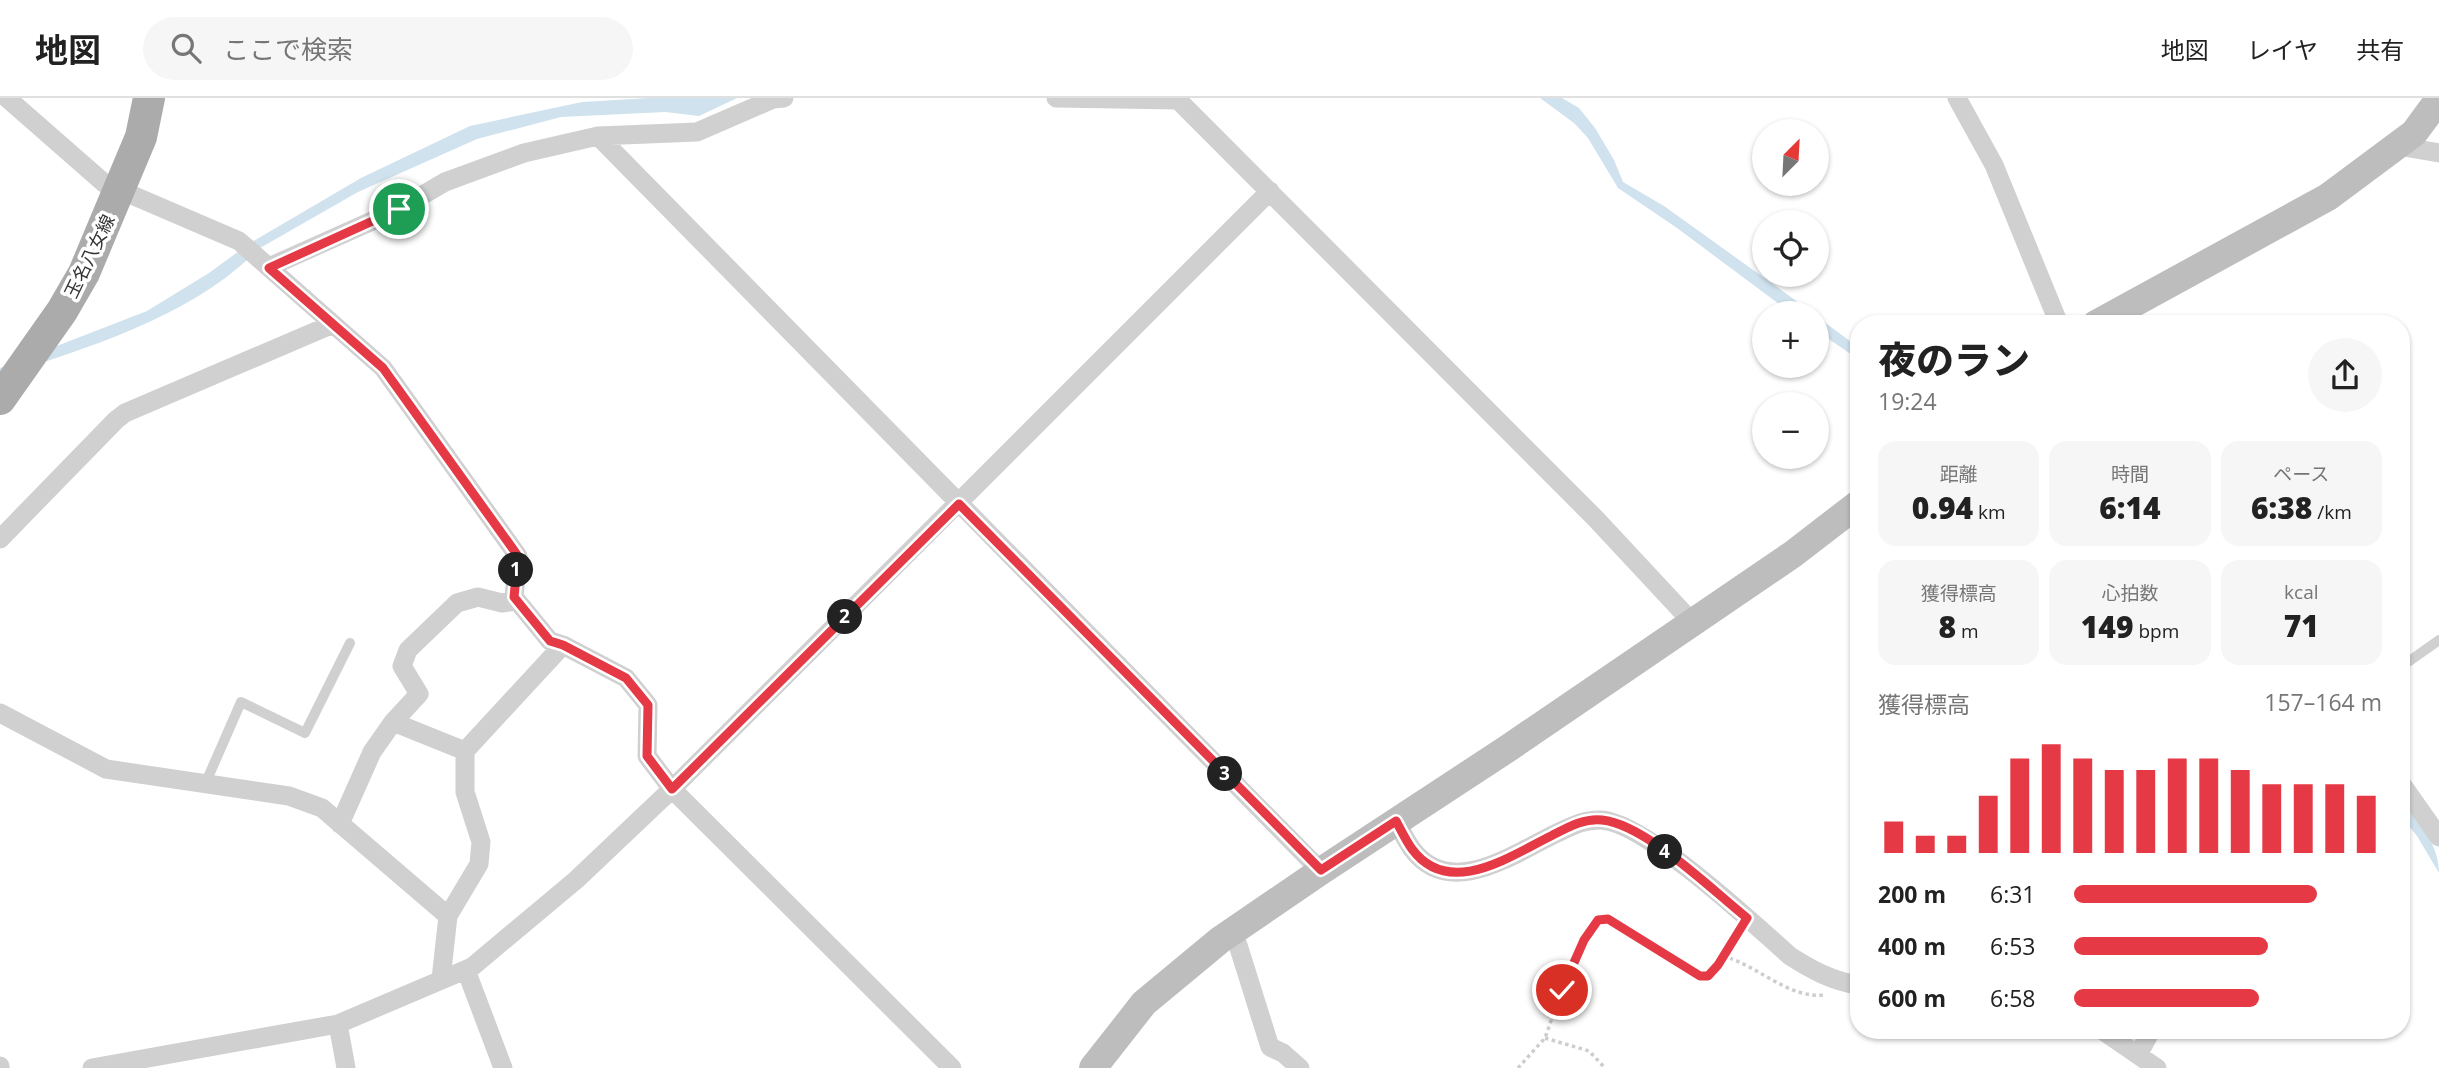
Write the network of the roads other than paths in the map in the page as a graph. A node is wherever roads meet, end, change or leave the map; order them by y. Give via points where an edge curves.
1 (7, 98) edge
2 (149, 98) edge
3 (784, 98) edge
4 (1056, 98) edge
5 (1957, 98) edge
6 (2439, 99) edge
7 (598, 136) junction
8 (2398, 146) junction
9 (2439, 153) edge
10 (120, 191) junction
11 (1270, 191) junction
12 (262, 261) junction
13 (2055, 315) edge
14 (2112, 315) edge
15 (333, 324) junction
16 (6, 390) edge
17 (959, 504) junction
18 (1850, 510) edge
19 (0, 539) edge
20 (517, 601) junction
21 (1692, 622) junction
22 (2439, 640) edge
23 (350, 643) dead end
24 (563, 645) junction
25 (2410, 661) edge
26 (0, 713) edge
27 (393, 722) junction
28 (465, 751) junction
29 (206, 782) junction
30 (672, 789) junction
31 (2410, 796) edge
32 (1396, 821) junction
33 (340, 824) junction
34 (2439, 837) edge
35 (1321, 870) junction
36 (448, 916) junction
37 (1238, 945) dead end
38 (466, 970) junction
39 (441, 979) junction
40 (1850, 984) edge
41 (338, 1024) junction
42 (2115, 1039) edge
43 (2147, 1039) edge
44 (2138, 1055) junction
45 (92, 1068) edge
46 (346, 1068) edge
47 (503, 1068) edge
48 (952, 1068) edge
49 (1093, 1068) edge
50 (1300, 1068) edge
51 (2157, 1068) edge

1 - 10 street via 104,183
2 - 10 main road, 玉名八女線 via 141,137
3 - 7 street via 697,132
4 - 11 street via 1178,100
5 - 13 street via 1994,165
6 - 8 street via 2414,133
7 - 12 street via 524,153 445,182 399,209
7 - 17 street
8 - 9 street
8 - 14 street via 2328,197
10 - 12 street via 239,241
10 - 16 main road, 玉名八女線 via 83,274
11 - 17 street
11 - 21 street
12 - 15 street
15 - 19 street via 125,414
15 - 20 street via 383,368 518,556
17 - 30 street
17 - 35 street
18 - 21 street
20 - 24 street via 550,641
20 - 27 street via 502,603 478,597 457,603 430,627 408,650 402,666 419,694
21 - 32 street
22 - 25 lane
23 - 29 lane via 304,733 241,702
24 - 28 street
24 - 30 street via 626,678 648,705 647,756
26 - 29 street via 106,769
27 - 28 street
27 - 33 street via 372,752
28 - 36 street via 465,792 481,842 479,864
29 - 33 street via 289,796 322,808
30 - 38 street via 576,880
30 - 48 street
31 - 34 street
32 - 35 street
32 - 40 street via 1412,850 1429,866 1451,874 1481,870 1577,823 1601,820 1621,825 1654,843 1790,956 1814,972
33 - 36 street
35 - 49 street via 1220,940 1144,1003
36 - 39 street
37 - 50 street via 1270,1047
38 - 39 street
38 - 47 street
39 - 41 street
41 - 45 street
41 - 46 street
42 - 44 street
43 - 44 street
44 - 51 street

